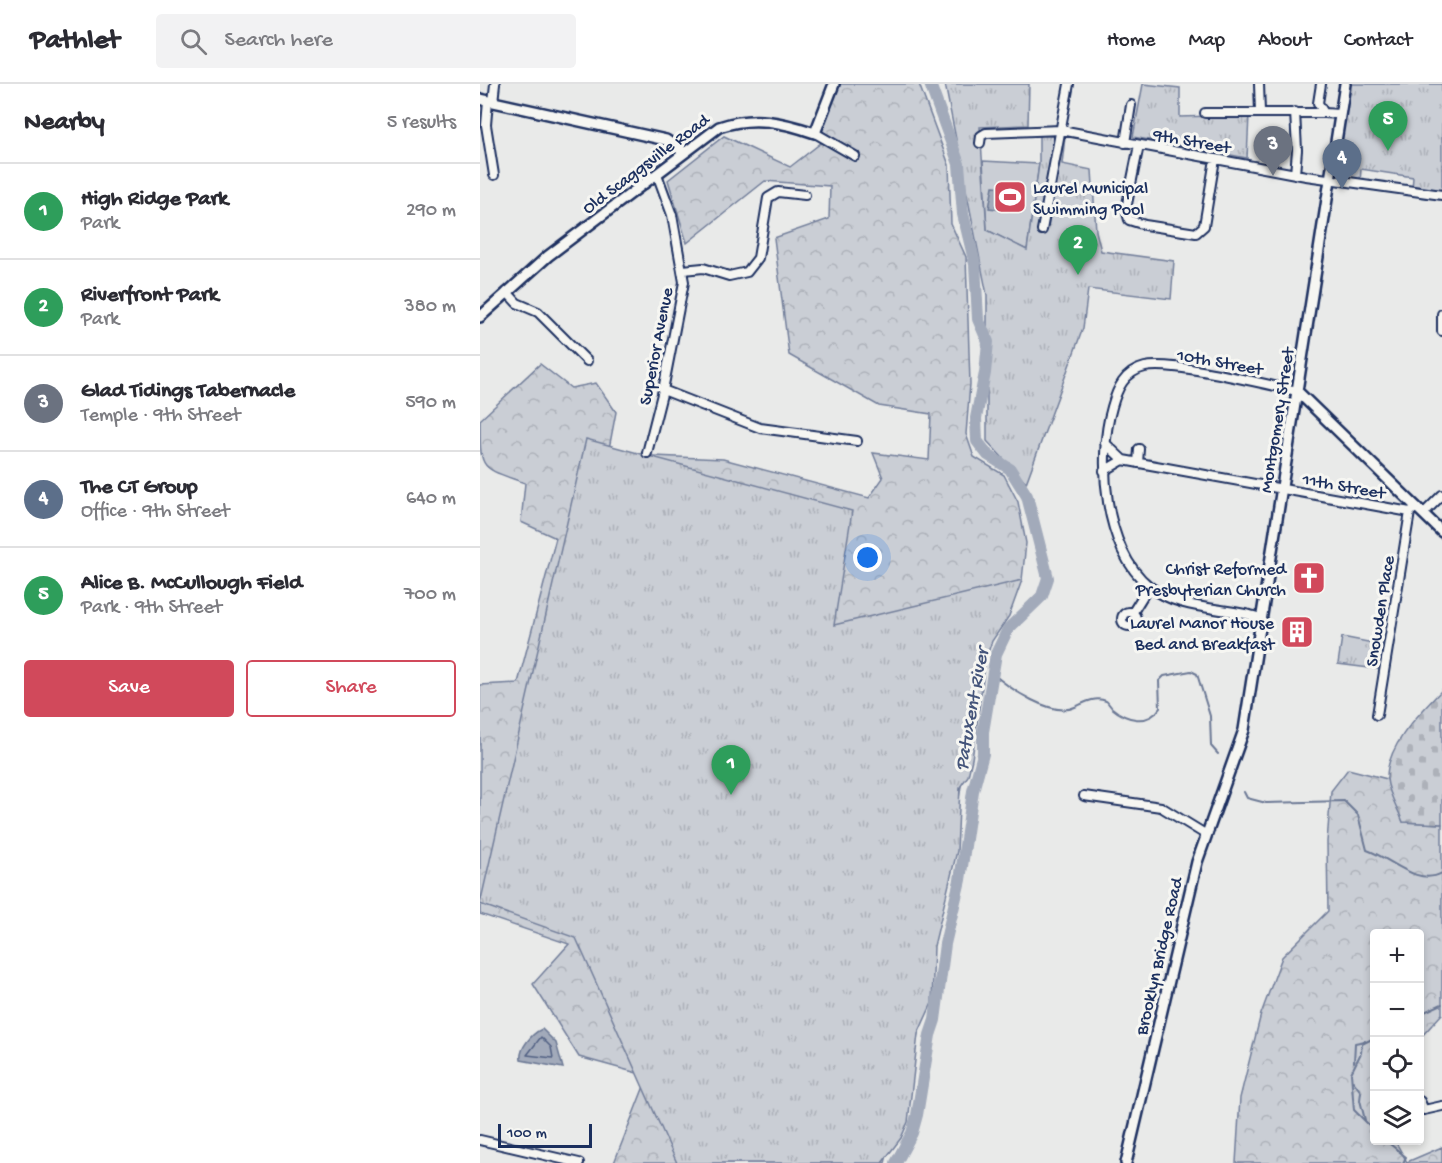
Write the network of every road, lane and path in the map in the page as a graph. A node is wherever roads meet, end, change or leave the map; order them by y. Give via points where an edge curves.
1 (495, 84) edge
2 (834, 84) edge
3 (1069, 84) edge
4 (1259, 84) edge
5 (1321, 84) edge
6 (1345, 84) edge
7 (487, 101) edge
8 (1131, 105) dead end
9 (1260, 112) junction
10 (1295, 112) junction
11 (1206, 113) dead end
12 (1324, 113) junction
13 (1340, 114) junction
14 (1061, 130) junction
15 (815, 134) junction
16 (980, 143) dead end
17 (1125, 143) junction
18 (1139, 145) junction
19 (684, 152) junction
20 (855, 156) dead end
21 (1215, 159) junction
22 (657, 174) junction
23 (1295, 174) junction
24 (494, 175) dead end
25 (1330, 178) junction
26 (805, 195) dead end
27 (1439, 195) edge
28 (1442, 203) edge
29 (1042, 230) dead end
30 (683, 270) junction
31 (507, 292) junction
32 (1442, 314) edge
33 (480, 317) edge
34 (1442, 331) edge
35 (587, 361) dead end
36 (663, 390) junction
37 (1297, 391) junction
38 (857, 441) dead end
39 (1105, 443) junction
40 (1139, 449) dead end
41 (647, 453) dead end
42 (1123, 460) junction
43 (1138, 463) junction
44 (1104, 471) junction
45 (1282, 489) junction
46 (1442, 495) edge
47 (1417, 511) junction
48 (1442, 532) edge
49 (1149, 586) junction
50 (1133, 612) dead end
51 (1261, 618) junction
52 (1377, 715) dead end
53 (1233, 759) joint
54 (1084, 796) dead end
55 (1205, 834) junction
56 (1442, 1106) edge
57 (1424, 1110) edge
58 (480, 1140) edge
59 (557, 1161) edge
60 (579, 1163) edge
61 (1126, 1163) edge

1 - 7 street
2 - 15 street
3 - 14 street
4 - 9 street
5 - 12 street via 1318,103
6 - 13 street, Montgomery Street
7 - 19 street via 666,140
7 - 24 street via 486,125
8 - 17 street
9 - 10 street
9 - 11 street
10 - 12 street
10 - 23 street
12 - 13 street
13 - 25 street, Montgomery Street
14 - 16 street, 9th Street via 986,133 979,138
14 - 17 street, 9th Street
14 - 29 street
15 - 19 street, Old Scaggsville Road via 780,122 746,120 719,127
15 - 20 street, Old Scaggsville Road
17 - 18 street, 9th Street
18 - 21 street, 9th Street
18 - 21 street via 1126,209 1129,220 1145,225 1201,231
19 - 22 street, Old Scaggsville Road
21 - 23 street, 9th Street
22 - 30 street, Superior Avenue via 672,215
22 - 31 street, Old Scaggsville Road
23 - 25 street, 9th Street
25 - 27 street, 9th Street
25 - 37 street, Montgomery Street
26 - 30 street via 777,192 768,198 758,258 747,272 729,276 703,268
27 - 28 street
30 - 36 street, Superior Avenue
31 - 33 street, Old Scaggsville Road
31 - 35 street via 517,303 538,312
32 - 34 street
36 - 38 street via 760,428
36 - 41 street, Superior Avenue
37 - 39 street, 10th Street via 1163,366 1138,369 1119,388
37 - 45 street, Montgomery Street
37 - 47 street
39 - 42 street
39 - 44 street
40 - 43 street
42 - 43 street, 11th Street
42 - 44 street
43 - 45 street, 11th Street
44 - 49 street via 1118,536 1130,564
45 - 47 street, 11th Street
45 - 51 street, Montgomery Street
46 - 47 street
47 - 48 street
47 - 52 street, Snowden Place
49 - 50 street
49 - 51 street via 1180,602
51 - 53 street, Montgomery Street via 1244,730
53 - 55 street, Brooklyn Bridge Road
54 - 55 street via 1161,807
55 - 61 street, Brooklyn Bridge Road
56 - 57 street
58 - 59 street
59 - 60 street

